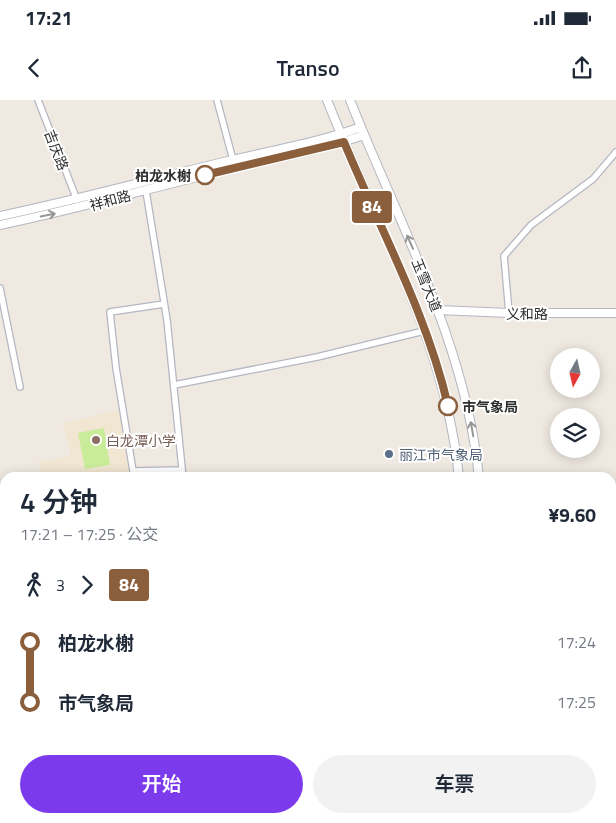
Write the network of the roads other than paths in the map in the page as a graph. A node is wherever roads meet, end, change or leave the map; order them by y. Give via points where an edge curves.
1 (38, 100) edge
2 (217, 100) edge
3 (327, 100) edge
4 (350, 100) edge
5 (361, 127) junction
6 (341, 134) junction
7 (364, 135) junction
8 (344, 142) junction
9 (616, 152) edge
10 (233, 160) junction
11 (146, 190) junction
12 (77, 200) junction
13 (0, 216) edge
14 (0, 225) edge
15 (0, 288) edge
16 (164, 304) junction
17 (438, 310) junction
18 (509, 313) junction
19 (616, 313) edge
20 (424, 331) junction
21 (174, 385) junction
22 (20, 387) dead end
23 (182, 470) joint
24 (458, 472) edge
25 (478, 472) edge

1 - 12 street, 吉庆路
2 - 10 street
3 - 6 main road, 玉雪大道
4 - 5 main road, 玉雪大道
5 - 6 main road, 祥和路
5 - 7 main road, 玉雪大道
6 - 8 main road, 玉雪大道
6 - 10 main road, 祥和路
7 - 8 main road, 祥和路
17 -> 7 main road, 玉雪大道
8 - 11 main road, 祥和路
8 - 20 main road, 玉雪大道
9 - 18 street via 593,179 532,225 504,256
10 - 12 main road, 祥和路
14 -> 11 main road, 祥和路
11 - 16 street
12 - 13 main road, 祥和路
15 - 22 street
16 - 21 street
16 - 23 street via 110,312 115,359 133,471
17 - 18 main road, 义和路
25 -> 17 main road, 玉雪大道 via 464,388
18 - 19 main road, 义和路
20 - 21 street via 317,357
20 - 24 main road, 玉雪大道 via 444,392
21 - 23 street

